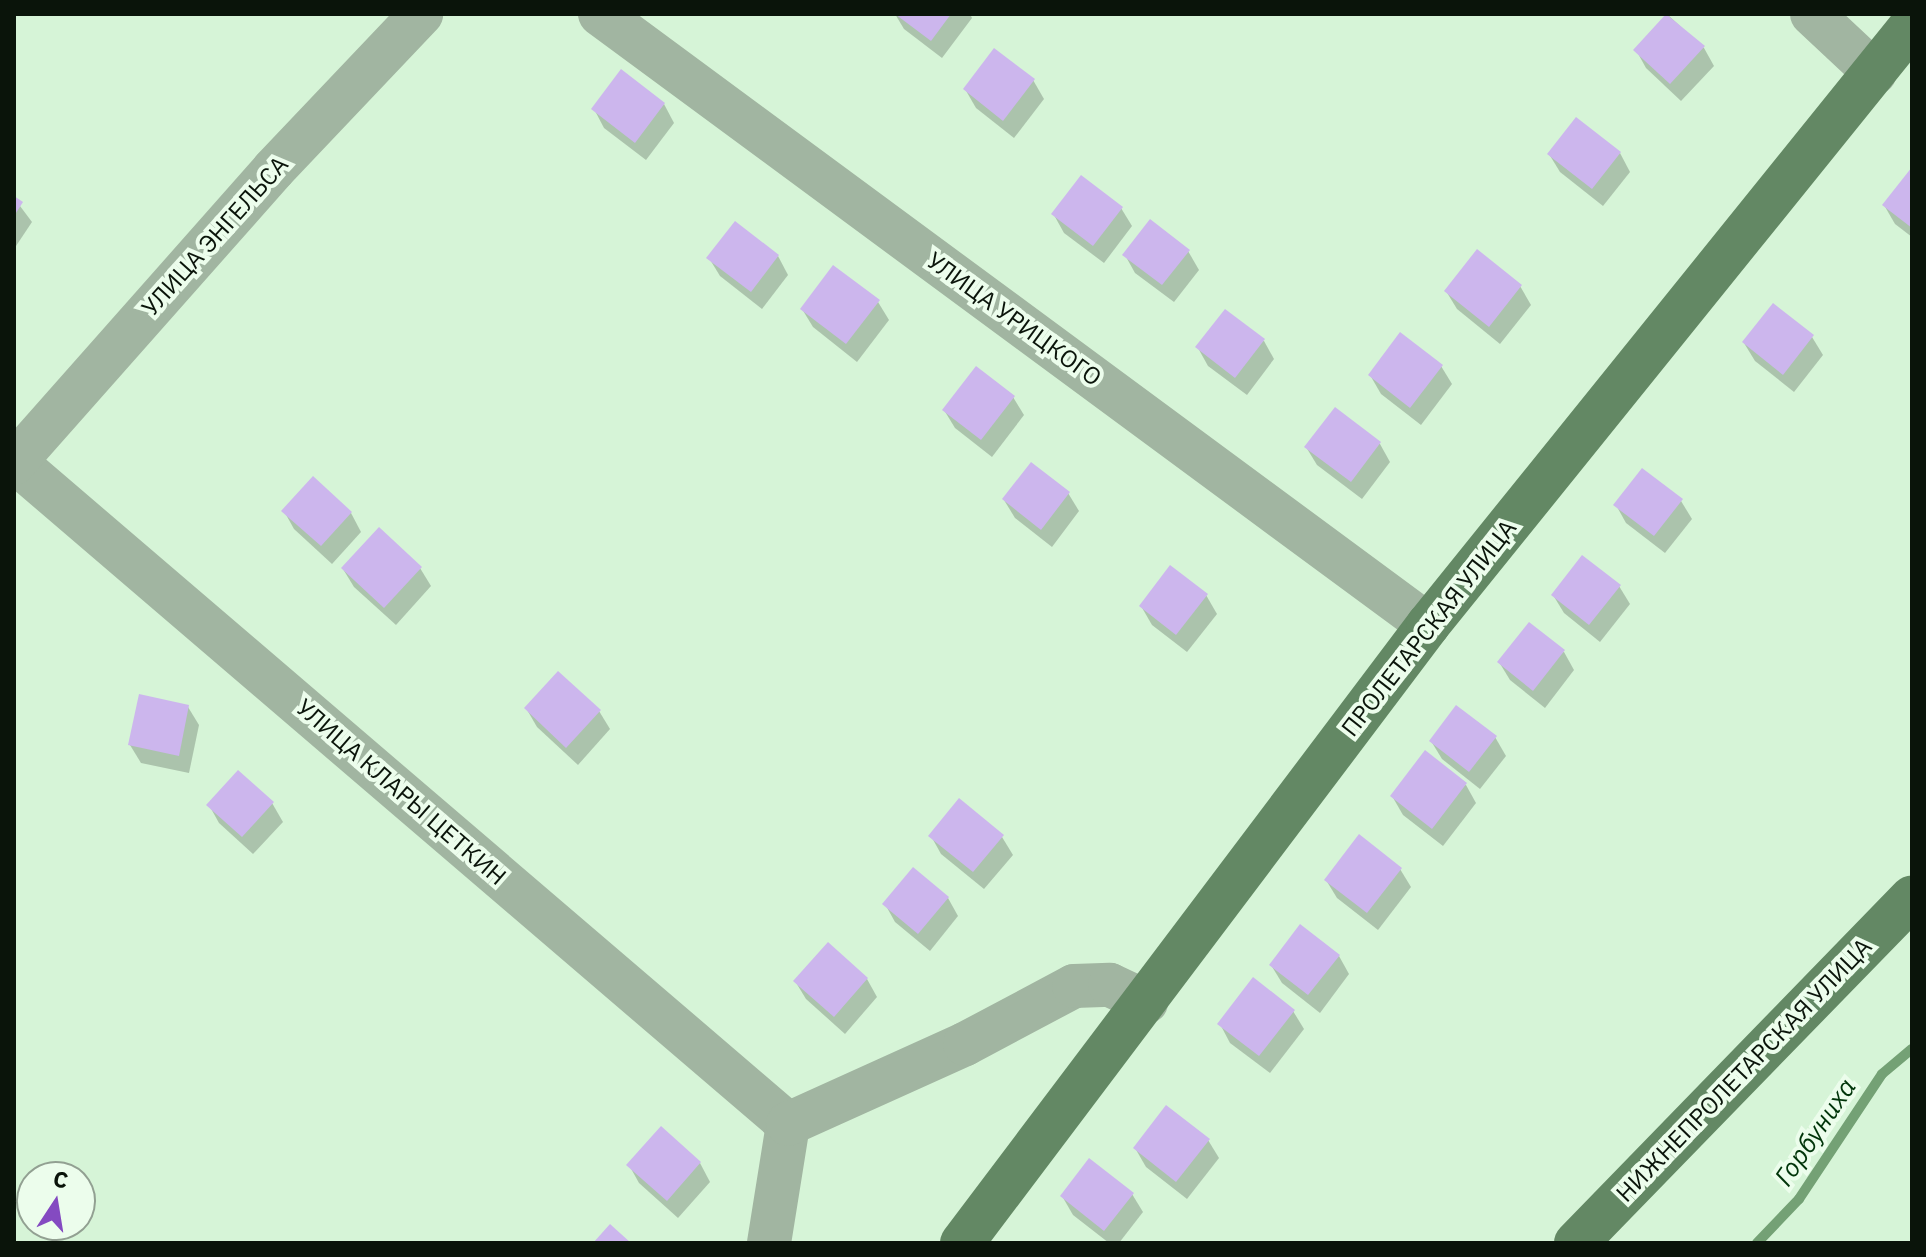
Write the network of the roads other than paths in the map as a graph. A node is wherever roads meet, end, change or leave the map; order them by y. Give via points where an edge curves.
1 (421, 14) edge
2 (600, 14) edge
3 (1812, 14) edge
4 (1912, 25) edge
5 (1875, 73) junction
6 (14, 462) edge
7 (1428, 625) junction
8 (1912, 897) edge
9 (1146, 1002) junction
10 (788, 1124) junction
11 (769, 1243) edge
12 (962, 1243) edge
13 (1576, 1243) edge

1 - 6 street, УЛИЦА ЭНГЕЛЬСА via 274,169
2 - 7 street, УЛИЦА УРИЦКОГО
3 - 5 street
4 - 5 main road, ПРОЛЕТАРСКАЯ УЛИЦА
5 - 7 main road, ПРОЛЕТАРСКАЯ УЛИЦА
6 - 10 street, УЛИЦА КЛАРЫ ЦЕТКИН
7 - 9 main road, ПРОЛЕТАРСКАЯ УЛИЦА
8 - 13 main road, НИЖНЕПРОЛЕТАРСКАЯ УЛИЦА
9 - 10 street via 1110,985 1074,986 965,1044
9 - 12 main road, ПРОЛЕТАРСКАЯ УЛИЦА
10 - 11 street

